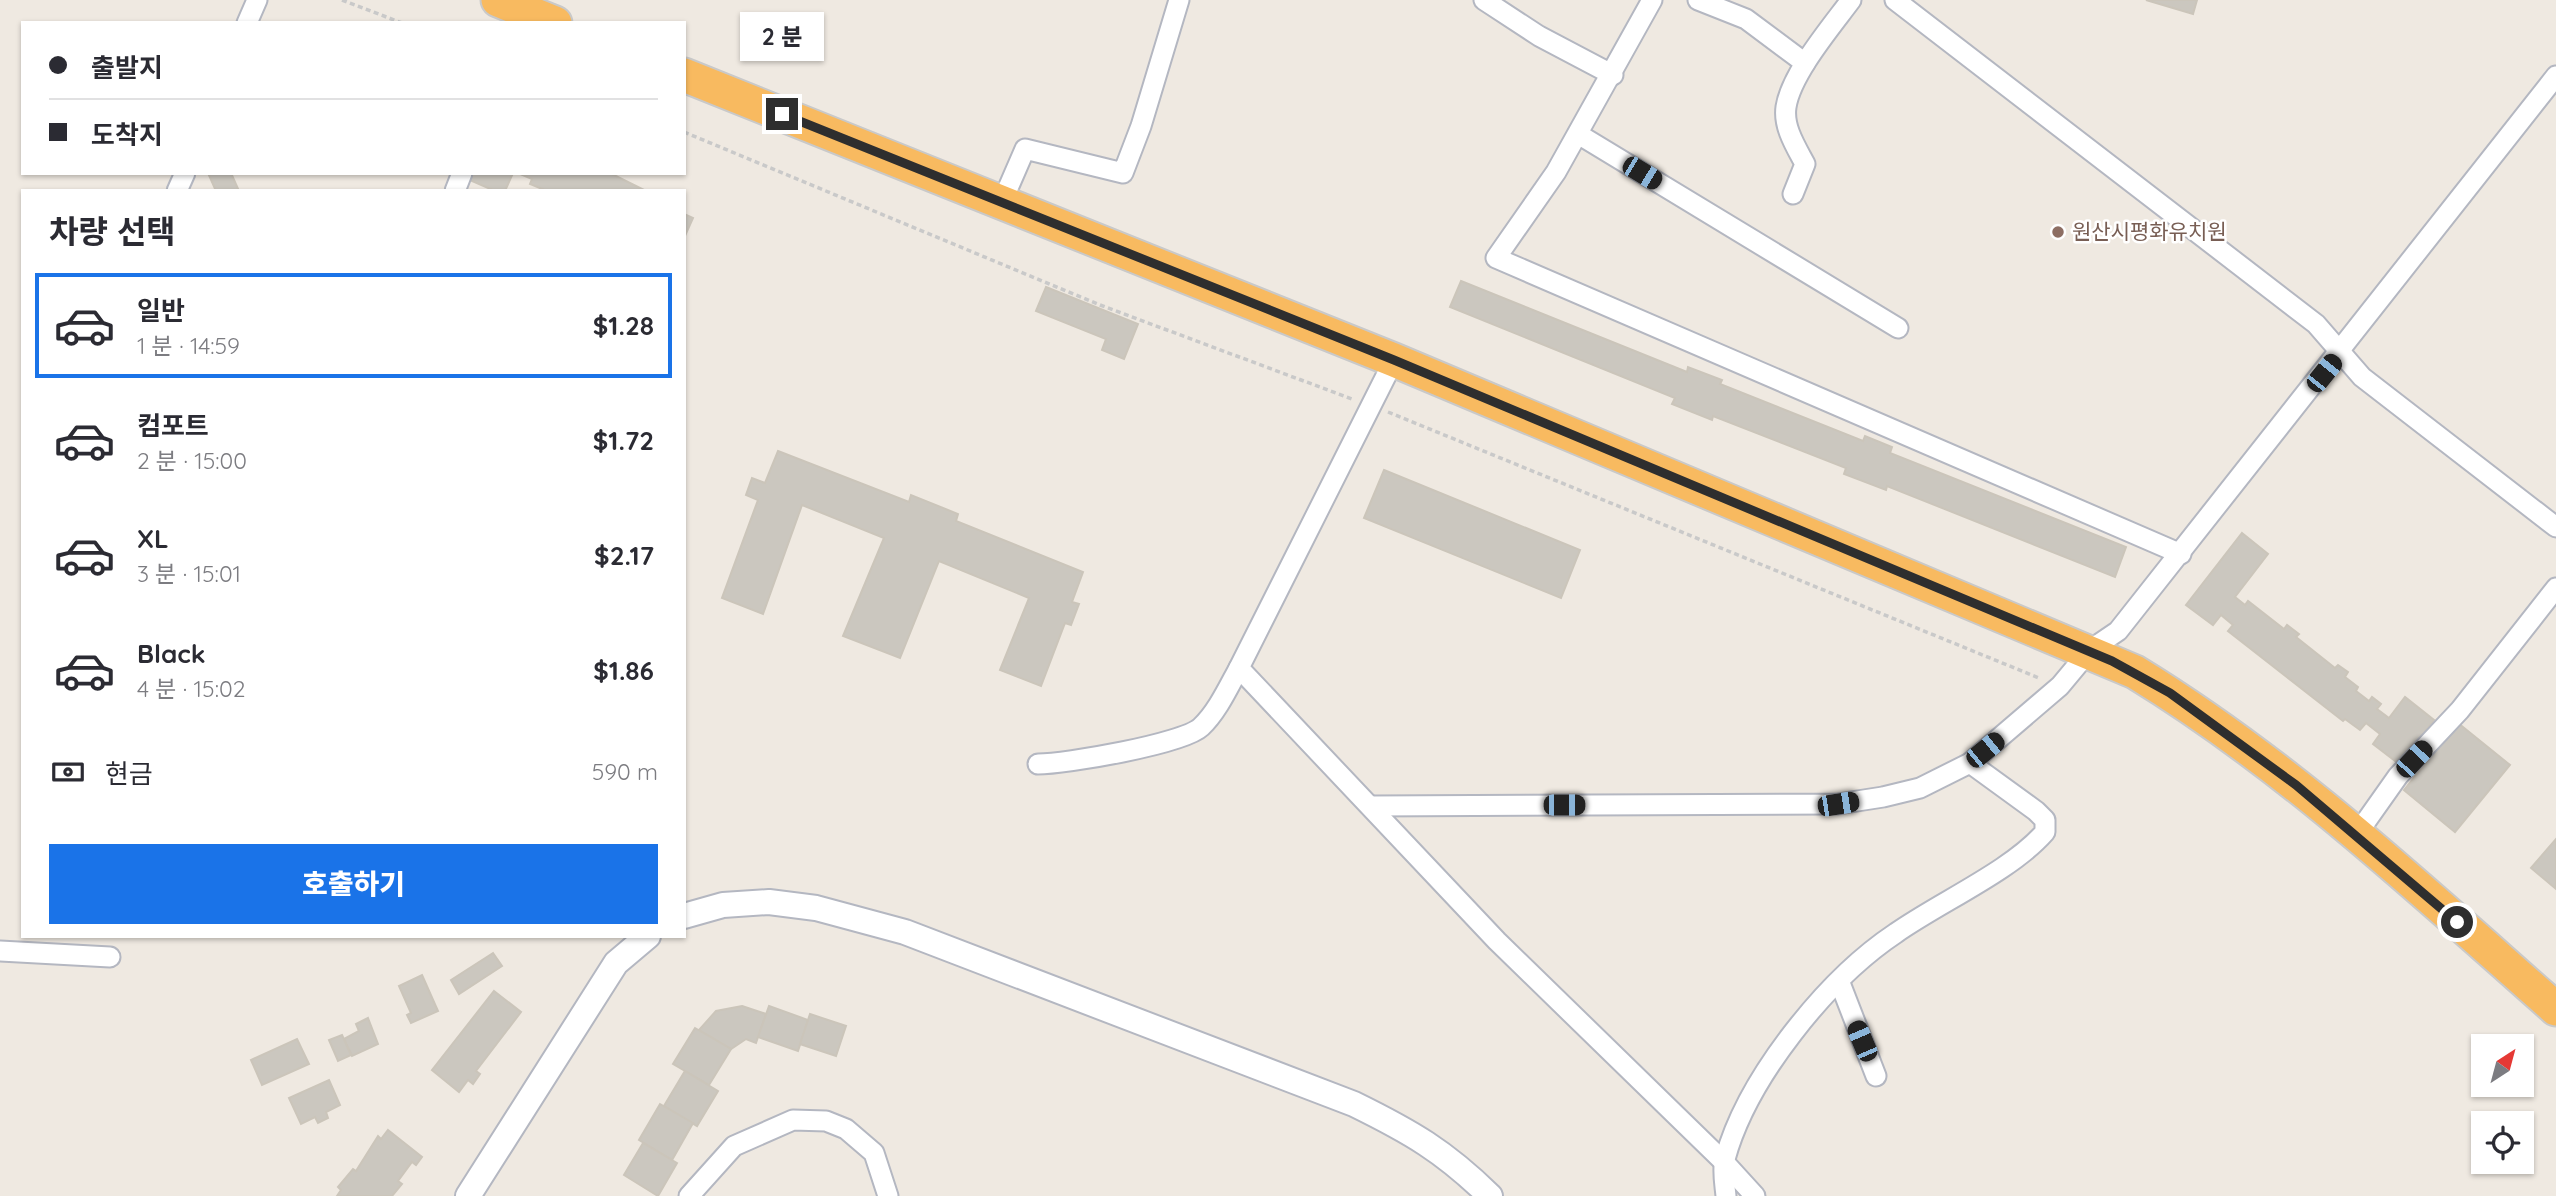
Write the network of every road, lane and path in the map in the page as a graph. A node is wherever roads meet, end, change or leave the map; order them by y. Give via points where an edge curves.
1 (257, 0) edge
2 (342, 0) edge
3 (1179, 0) edge
4 (1484, 0) edge
5 (1652, 0) edge
6 (1698, 0) edge
7 (1851, 0) edge
8 (1895, 0) edge
9 (248, 21) edge
10 (397, 21) edge
11 (1805, 63) junction
12 (1613, 75) junction
13 (686, 76) edge
14 (2556, 76) edge
15 (1578, 134) junction
16 (1793, 194) dead end
17 (1002, 202) junction
18 (1898, 328) dead end
19 (2340, 353) junction
20 (1394, 360) junction
21 (2556, 527) edge
22 (2181, 554) junction
23 (2556, 588) edge
24 (2090, 650) junction
25 (1239, 668) junction
26 (1970, 763) junction
27 (1038, 764) dead end
28 (1371, 806) junction
29 (2357, 834) junction
30 (686, 915) edge
31 (646, 938) edge
32 (0, 951) edge
33 (110, 957) dead end
34 (1840, 983) junction
35 (2556, 1009) edge
36 (1876, 1076) dead end
37 (1724, 1161) junction
38 (468, 1196) edge
39 (689, 1196) edge
40 (888, 1196) edge
41 (1490, 1196) edge
42 (1726, 1196) edge
43 (1755, 1196) edge

1 - 9 street
2 - 10 path
3 - 17 street via 1123,173 1025,149
4 - 12 street
5 - 12 street
6 - 11 street via 1746,19
7 - 11 street
8 - 19 street via 2316,324
11 - 16 street via 1786,107 1790,134 1805,164
12 - 15 street
13 - 17 highway
14 - 19 street
15 - 18 street
15 - 22 street via 1496,258
17 - 20 highway
19 - 21 street via 2362,377
19 - 22 street
20 - 24 highway
20 - 25 street
22 - 24 street via 2118,631
23 - 29 street via 2460,710 2398,776
24 - 26 street via 2060,686
24 - 29 highway via 2170,693
25 - 27 street via 1212,715 1185,736 1057,764
25 - 28 street
26 - 28 street via 1920,788 1838,804
26 - 34 street via 2036,811 2045,820 2045,832 2035,844 1894,934
28 - 37 street via 1497,941
29 - 35 highway
30 - 41 street via 723,905 769,902 816,908 905,932 1354,1104 1408,1130 1452,1159
31 - 38 street via 616,963
32 - 33 street
34 - 36 street
34 - 37 street via 1786,1042 1738,1124
37 - 42 street
37 - 43 street
39 - 40 street via 734,1146 793,1120 826,1121 846,1129 874,1153

